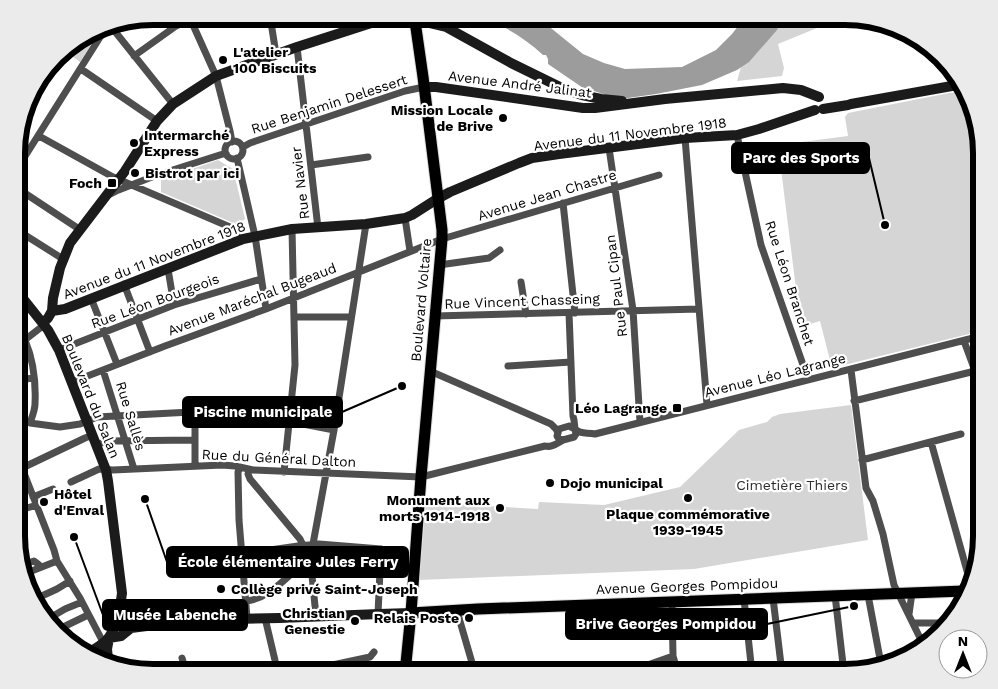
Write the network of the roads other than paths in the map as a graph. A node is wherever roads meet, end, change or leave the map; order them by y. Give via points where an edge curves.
1 (178, 25) edge
2 (195, 25) edge
3 (271, 25) edge
4 (367, 25) edge
5 (417, 25) edge
6 (437, 25) edge
7 (446, 27) joint
8 (115, 31) edge
9 (101, 36) edge
10 (297, 47) junction
11 (276, 54) junction
12 (134, 56) junction
13 (80, 69) junction
14 (216, 76) junction
15 (954, 86) edge
16 (424, 87) junction
17 (642, 102) junction
18 (173, 104) junction
19 (819, 104) junction
20 (157, 121) junction
21 (306, 125) junction
22 (737, 135) junction
23 (39, 136) junction
24 (685, 138) junction
25 (232, 142) junction
26 (242, 147) junction
27 (609, 148) junction
28 (226, 152) junction
29 (368, 157) dead end
30 (25, 158) edge
31 (237, 158) junction
32 (311, 165) junction
33 (659, 175) dead end
34 (119, 179) junction
35 (132, 185) junction
36 (616, 187) junction
37 (25, 193) edge
38 (105, 197) junction
39 (438, 199) junction
40 (562, 203) junction
41 (405, 218) junction
42 (366, 224) junction
43 (318, 228) junction
44 (80, 229) junction
45 (292, 229) junction
46 (25, 235) edge
47 (255, 236) junction
48 (243, 239) junction
49 (442, 239) junction
50 (500, 250) dead end
51 (410, 251) junction
52 (63, 259) junction
53 (439, 265) junction
54 (168, 269) junction
55 (359, 271) junction
56 (261, 279) junction
57 (521, 282) dead end
58 (124, 284) junction
59 (293, 297) junction
60 (53, 298) junction
61 (91, 298) junction
62 (25, 301) edge
63 (174, 305) junction
64 (266, 308) junction
65 (32, 309) junction
66 (699, 309) junction
67 (52, 310) junction
68 (633, 310) junction
69 (572, 313) junction
70 (526, 314) junction
71 (435, 316) junction
72 (294, 317) junction
73 (351, 317) junction
74 (137, 319) junction
75 (44, 324) junction
76 (104, 332) junction
77 (973, 338) edge
78 (26, 340) joint
79 (964, 341) junction
80 (59, 350) junction
81 (150, 352) junction
82 (571, 362) junction
83 (117, 364) junction
84 (508, 366) dead end
85 (973, 366) edge
86 (103, 370) junction
87 (850, 370) junction
88 (973, 371) edge
89 (430, 372) junction
90 (34, 378) junction
91 (25, 379) edge
92 (808, 379) junction
93 (72, 382) junction
94 (854, 401) junction
95 (707, 405) junction
96 (195, 413) junction
97 (117, 416) junction
98 (87, 421) junction
99 (289, 421) junction
100 (640, 422) junction
101 (334, 430) junction
102 (573, 431) junction
103 (960, 434) dead end
104 (559, 436) junction
105 (94, 440) junction
106 (194, 440) junction
107 (126, 441) junction
108 (931, 442) junction
109 (862, 460) junction
110 (25, 464) edge
111 (195, 466) junction
112 (240, 468) junction
113 (134, 469) junction
114 (106, 470) junction
115 (248, 470) junction
116 (284, 472) junction
117 (327, 473) junction
118 (421, 476) junction
119 (25, 480) edge
120 (72, 482) dead end
121 (53, 489) dead end
122 (33, 497) junction
123 (37, 505) junction
124 (25, 508) edge
125 (308, 545) junction
126 (242, 554) junction
127 (57, 561) junction
128 (310, 561) junction
129 (28, 562) edge
130 (40, 567) junction
131 (30, 571) edge
132 (968, 573) edge
133 (70, 581) junction
134 (960, 591) edge
135 (898, 593) junction
136 (912, 593) junction
137 (868, 594) junction
138 (835, 595) junction
139 (41, 597) edge
140 (773, 598) junction
141 (744, 599) junction
142 (246, 601) junction
143 (82, 602) junction
144 (672, 602) junction
145 (457, 611) junction
146 (411, 613) junction
147 (378, 614) junction
148 (909, 614) junction
149 (88, 615) junction
150 (53, 616) edge
151 (317, 616) junction
152 (248, 618) junction
153 (265, 618) junction
154 (913, 623) junction
155 (939, 623) edge
156 (62, 627) edge
157 (921, 639) edge
158 (106, 640) junction
159 (93, 649) edge
160 (374, 652) dead end
161 (108, 655) edge
162 (673, 656) junction
163 (182, 658) dead end
164 (880, 659) edge
165 (184, 664) edge
166 (276, 664) edge
167 (335, 664) edge
168 (406, 664) edge
169 (472, 664) edge
170 (650, 664) edge
171 (675, 664) edge
172 (751, 664) edge
173 (781, 664) edge
174 (843, 664) edge

1 - 12 street
2 - 14 street
3 - 11 street
4 - 10 street
5 - 16 main road, Boulevard Voltaire
6 - 7 street, Avenue André Jalinat
7 - 17 street, Avenue André Jalinat via 564,89 600,99
8 - 12 street
9 - 13 street
10 - 11 street
10 - 21 street, Rue Navier
11 - 14 street
12 - 18 street
13 - 20 street
13 - 23 street
14 - 18 street
14 - 25 street
15 - 19 street, Avenue André Jalinat via 851,104
16 - 17 street, Avenue André Jalinat via 583,108
16 - 21 street, Rue Benjamin Delessert
16 - 39 main road, Boulevard Voltaire
17 - 19 street, Avenue André Jalinat via 790,89 801,90
18 - 20 street
19 - 22 street, Avenue du 11 Novembre 1918
20 - 34 street
21 - 26 street, Rue Benjamin Delessert
21 - 32 street, Rue Navier
22 - 24 street, Avenue du 11 Novembre 1918
22 - 92 street, Rue Léon Branchet via 761,245
23 - 30 street
23 - 34 street
24 - 27 street, Avenue du 11 Novembre 1918
24 - 66 street
25 - 26 street
25 - 28 street via 226,147
26 - 31 street
27 - 36 street, Rue Paul Cipan
27 - 39 street, Avenue du 11 Novembre 1918 via 532,158
28 - 31 street
28 - 35 street
29 - 32 street
31 - 47 street
32 - 43 street, Rue Navier
33 - 36 street, Avenue Jean Chastre
34 - 35 street
34 - 38 street
35 - 38 street
35 - 48 street via 237,230
36 - 40 street, Avenue Jean Chastre
36 - 68 street, Rue Paul Cipan
37 - 44 street
38 - 44 street
39 - 41 street, Avenue du 11 Novembre 1918
39 - 49 main road, Boulevard Voltaire
40 - 49 street, Avenue Jean Chastre
40 - 69 street
41 - 42 street, Avenue du 11 Novembre 1918
41 - 51 street
42 - 43 street, Avenue du 11 Novembre 1918
42 - 55 street
43 - 45 street, Avenue du 11 Novembre 1918
44 - 52 street
45 - 47 street, Avenue du 11 Novembre 1918
45 - 59 street
46 - 52 street
47 - 48 street, Avenue du 11 Novembre 1918
47 - 56 street
48 - 54 street, Avenue du 11 Novembre 1918
49 - 51 street, Avenue Maréchal Bugeaud
49 - 53 main road, Boulevard Voltaire
50 - 53 street via 489,258
51 - 55 street, Avenue Maréchal Bugeaud
52 - 60 street
53 - 71 main road, Boulevard Voltaire
54 - 58 street, Avenue du 11 Novembre 1918
54 - 63 street
55 - 59 street, Avenue Maréchal Bugeaud
55 - 73 street
56 - 63 street, Rue Léon Bourgeois
56 - 64 street
57 - 70 street
58 - 61 street, Avenue du 11 Novembre 1918
58 - 74 street
59 - 64 street, Avenue Maréchal Bugeaud
59 - 72 street
60 - 65 street via 44,306
60 - 67 street
61 - 67 street, Avenue du 11 Novembre 1918
61 - 76 street
62 - 65 street, Boulevard du Salan
63 - 74 street, Rue Léon Bourgeois
64 - 81 street, Avenue Maréchal Bugeaud
65 - 75 street, Boulevard du Salan
66 - 68 street, Rue Vincent Chasseing
66 - 95 street
67 - 75 street
68 - 69 street, Rue Vincent Chasseing
68 - 100 street, Rue Paul Cipan
69 - 70 street, Rue Vincent Chasseing
69 - 82 street
70 - 71 street, Rue Vincent Chasseing
71 - 89 main road, Boulevard Voltaire
72 - 73 street
72 - 99 street via 295,365
73 - 101 street
74 - 76 street, Rue Léon Bourgeois
74 - 81 street
75 - 78 street
75 - 80 street, Boulevard du Salan
76 - 80 street, Rue Léon Bourgeois
76 - 83 street
77 - 79 street, Avenue Léo Lagrange
78 - 90 street
79 - 85 street
79 - 87 street, Avenue Léo Lagrange
80 - 93 street, Boulevard du Salan
81 - 83 street, Avenue Maréchal Bugeaud
82 - 84 street
82 - 102 street
83 - 86 street, Avenue Maréchal Bugeaud
86 - 93 street, Avenue Maréchal Bugeaud
86 - 97 street, Rue Sallès
87 - 92 street, Avenue Léo Lagrange
87 - 94 street
88 - 94 street
89 - 104 street via 550,424
89 - 118 main road, Boulevard Voltaire
90 - 91 street
90 - 98 street via 35,405 30,423 60,427
92 - 95 street, Avenue Léo Lagrange
93 - 98 street, Boulevard du Salan
94 - 109 street
95 - 100 street, Avenue Léo Lagrange
96 - 97 street
96 - 99 street
96 - 106 street
97 - 98 street
97 - 107 street, Rue Sallès
98 - 105 street, Boulevard du Salan
99 - 101 street
99 - 116 street
100 - 102 street, Avenue Léo Lagrange via 586,437
101 - 117 street
102 - 104 street, Avenue Léo Lagrange
102 - 104 street via 559,429
103 - 108 street
104 - 118 street via 545,446
105 - 107 street
105 - 110 street via 85,438
105 - 114 street, Boulevard du Salan
106 - 107 street
106 - 111 street
107 - 113 street, Rue Sallès
108 - 109 street
108 - 132 street
109 - 135 street via 866,488 873,501
111 - 112 street, Rue du Général Dalton
111 - 113 street, Rue du Général Dalton
112 - 115 street, Rue du Général Dalton
112 - 126 street
113 - 114 street, Rue du Général Dalton
114 - 120 street, Rue du Général Dalton via 99,469
114 - 158 street, Boulevard du Salan via 122,593 116,623
115 - 116 street, Rue du Général Dalton
115 - 125 street via 250,479
116 - 117 street, Rue du Général Dalton
117 - 118 street, Rue du Général Dalton
117 - 125 street
118 - 146 main road, Boulevard Voltaire
119 - 122 street
121 - 122 street
122 - 123 street
123 - 124 street
123 - 127 street
125 - 126 street
125 - 128 street
125 - 147 street via 381,548
126 - 142 street
127 - 130 street
127 - 133 street
128 - 142 street via 301,564 279,585 260,597
128 - 151 street
129 - 130 street via 34,561
130 - 131 street
133 - 139 street
133 - 143 street
134 - 136 main road, Avenue Georges Pompidou
135 - 136 main road, Avenue Georges Pompidou
135 - 137 main road, Avenue Georges Pompidou
135 - 148 street
136 - 148 street
137 - 138 main road, Avenue Georges Pompidou
137 - 164 street
138 - 140 main road, Avenue Georges Pompidou
138 - 174 street
140 - 141 main road, Avenue Georges Pompidou
140 - 173 street
141 - 144 main road, Avenue Georges Pompidou
141 - 172 street
142 - 152 street
143 - 149 street
143 - 150 street
144 - 145 main road, Avenue Georges Pompidou
144 - 162 street
145 - 146 main road, Avenue Georges Pompidou
145 - 169 street
146 - 147 street
146 - 168 main road, Boulevard Voltaire
147 - 151 street
148 - 154 street
149 - 156 street
149 - 158 street
151 - 153 street
152 - 153 street
152 - 158 street via 144,625
153 - 166 street
154 - 155 street
154 - 157 street
158 - 159 street
158 - 161 street
160 - 167 street via 370,657
162 - 170 street
162 - 171 street
163 - 165 street

